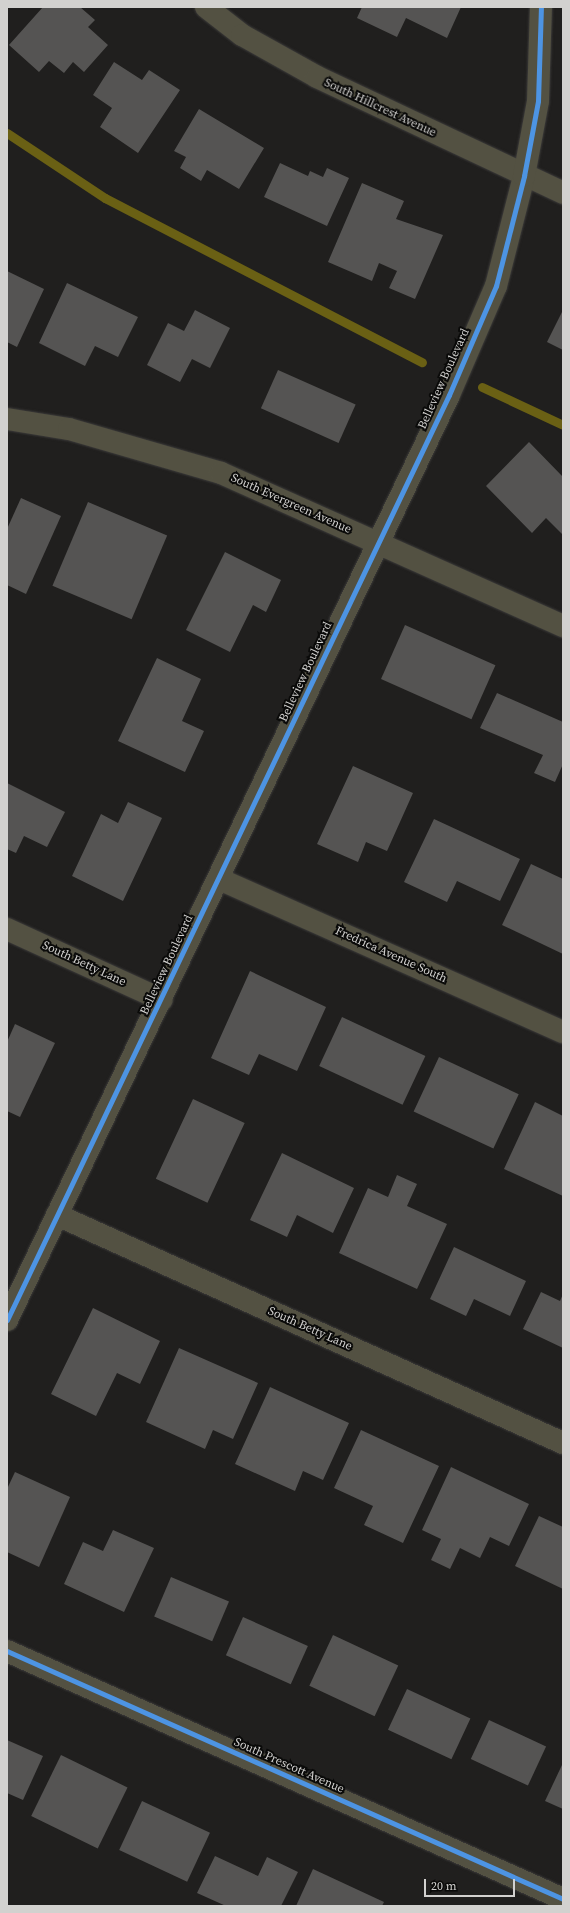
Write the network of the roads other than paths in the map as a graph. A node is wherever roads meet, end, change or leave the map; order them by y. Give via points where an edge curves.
1 (206, 7) edge
2 (541, 7) edge
3 (524, 176) junction
4 (563, 193) edge
5 (7, 419) edge
6 (378, 543) junction
7 (563, 626) edge
8 (219, 878) junction
9 (7, 929) edge
10 (162, 1000) junction
11 (563, 1032) edge
12 (57, 1215) junction
13 (7, 1320) edge
14 (563, 1443) edge
15 (7, 1651) edge
16 (563, 1899) edge

1 - 3 street, South Hillcrest Avenue via 242,35 317,77
2 - 3 street, Belleview Boulevard via 538,101
3 - 4 street, South Hillcrest Avenue
3 - 6 street, Belleview Boulevard via 496,286 449,394
5 - 6 street, South Evergreen Avenue via 69,429 221,473
6 - 7 street, South Evergreen Avenue
6 - 8 street, Belleview Boulevard
8 - 10 street, Belleview Boulevard
8 - 11 street, Fredrica Avenue South
9 - 10 street, South Betty Lane
10 - 12 street, Belleview Boulevard
12 - 13 street, Belleview Boulevard
12 - 14 street, South Betty Lane
15 - 16 street, South Prescott Avenue

